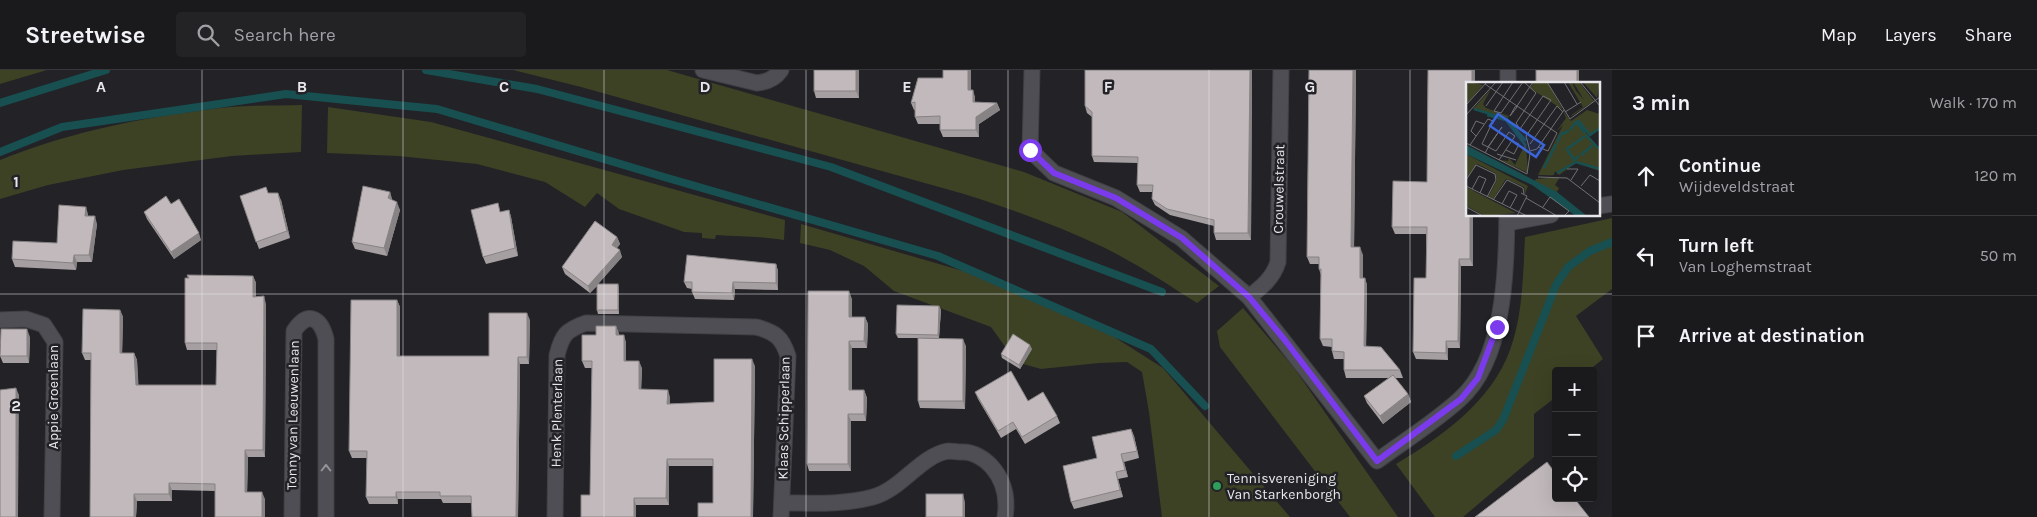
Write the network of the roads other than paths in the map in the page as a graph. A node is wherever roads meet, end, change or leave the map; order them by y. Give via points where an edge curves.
1 (704, 70) edge
2 (781, 70) edge
3 (1032, 70) edge
4 (1280, 70) edge
5 (1540, 216) edge
6 (1507, 219) edge
7 (1249, 297) junction
8 (0, 320) edge
9 (675, 325) joint
10 (782, 510) edge
11 (52, 517) edge
12 (292, 517) edge
13 (326, 517) edge
14 (555, 517) edge
15 (1005, 517) edge

1 - 2 street via 757,83 766,82
3 - 7 street via 1030,150 1054,173 1116,198 1182,238
4 - 7 street, Crouwelstraat via 1278,262 1267,283
5 - 6 street
6 - 7 street via 1503,302 1478,378 1461,399 1377,461
8 - 11 street, Appie Groenlaan via 26,319 44,324 55,342
9 - 10 street, Klaas Schipperlaan via 756,327 771,330 784,342 788,356
9 - 14 street, Henk Plenterlaan via 586,323 571,328 561,340 557,355
10 - 15 street via 842,504 875,496 947,451 969,452 987,461 1000,476 1007,496
13 -> 12 street, Tonny van Leeuwenlaan via 326,339 324,328 310,318 301,321 294,331

